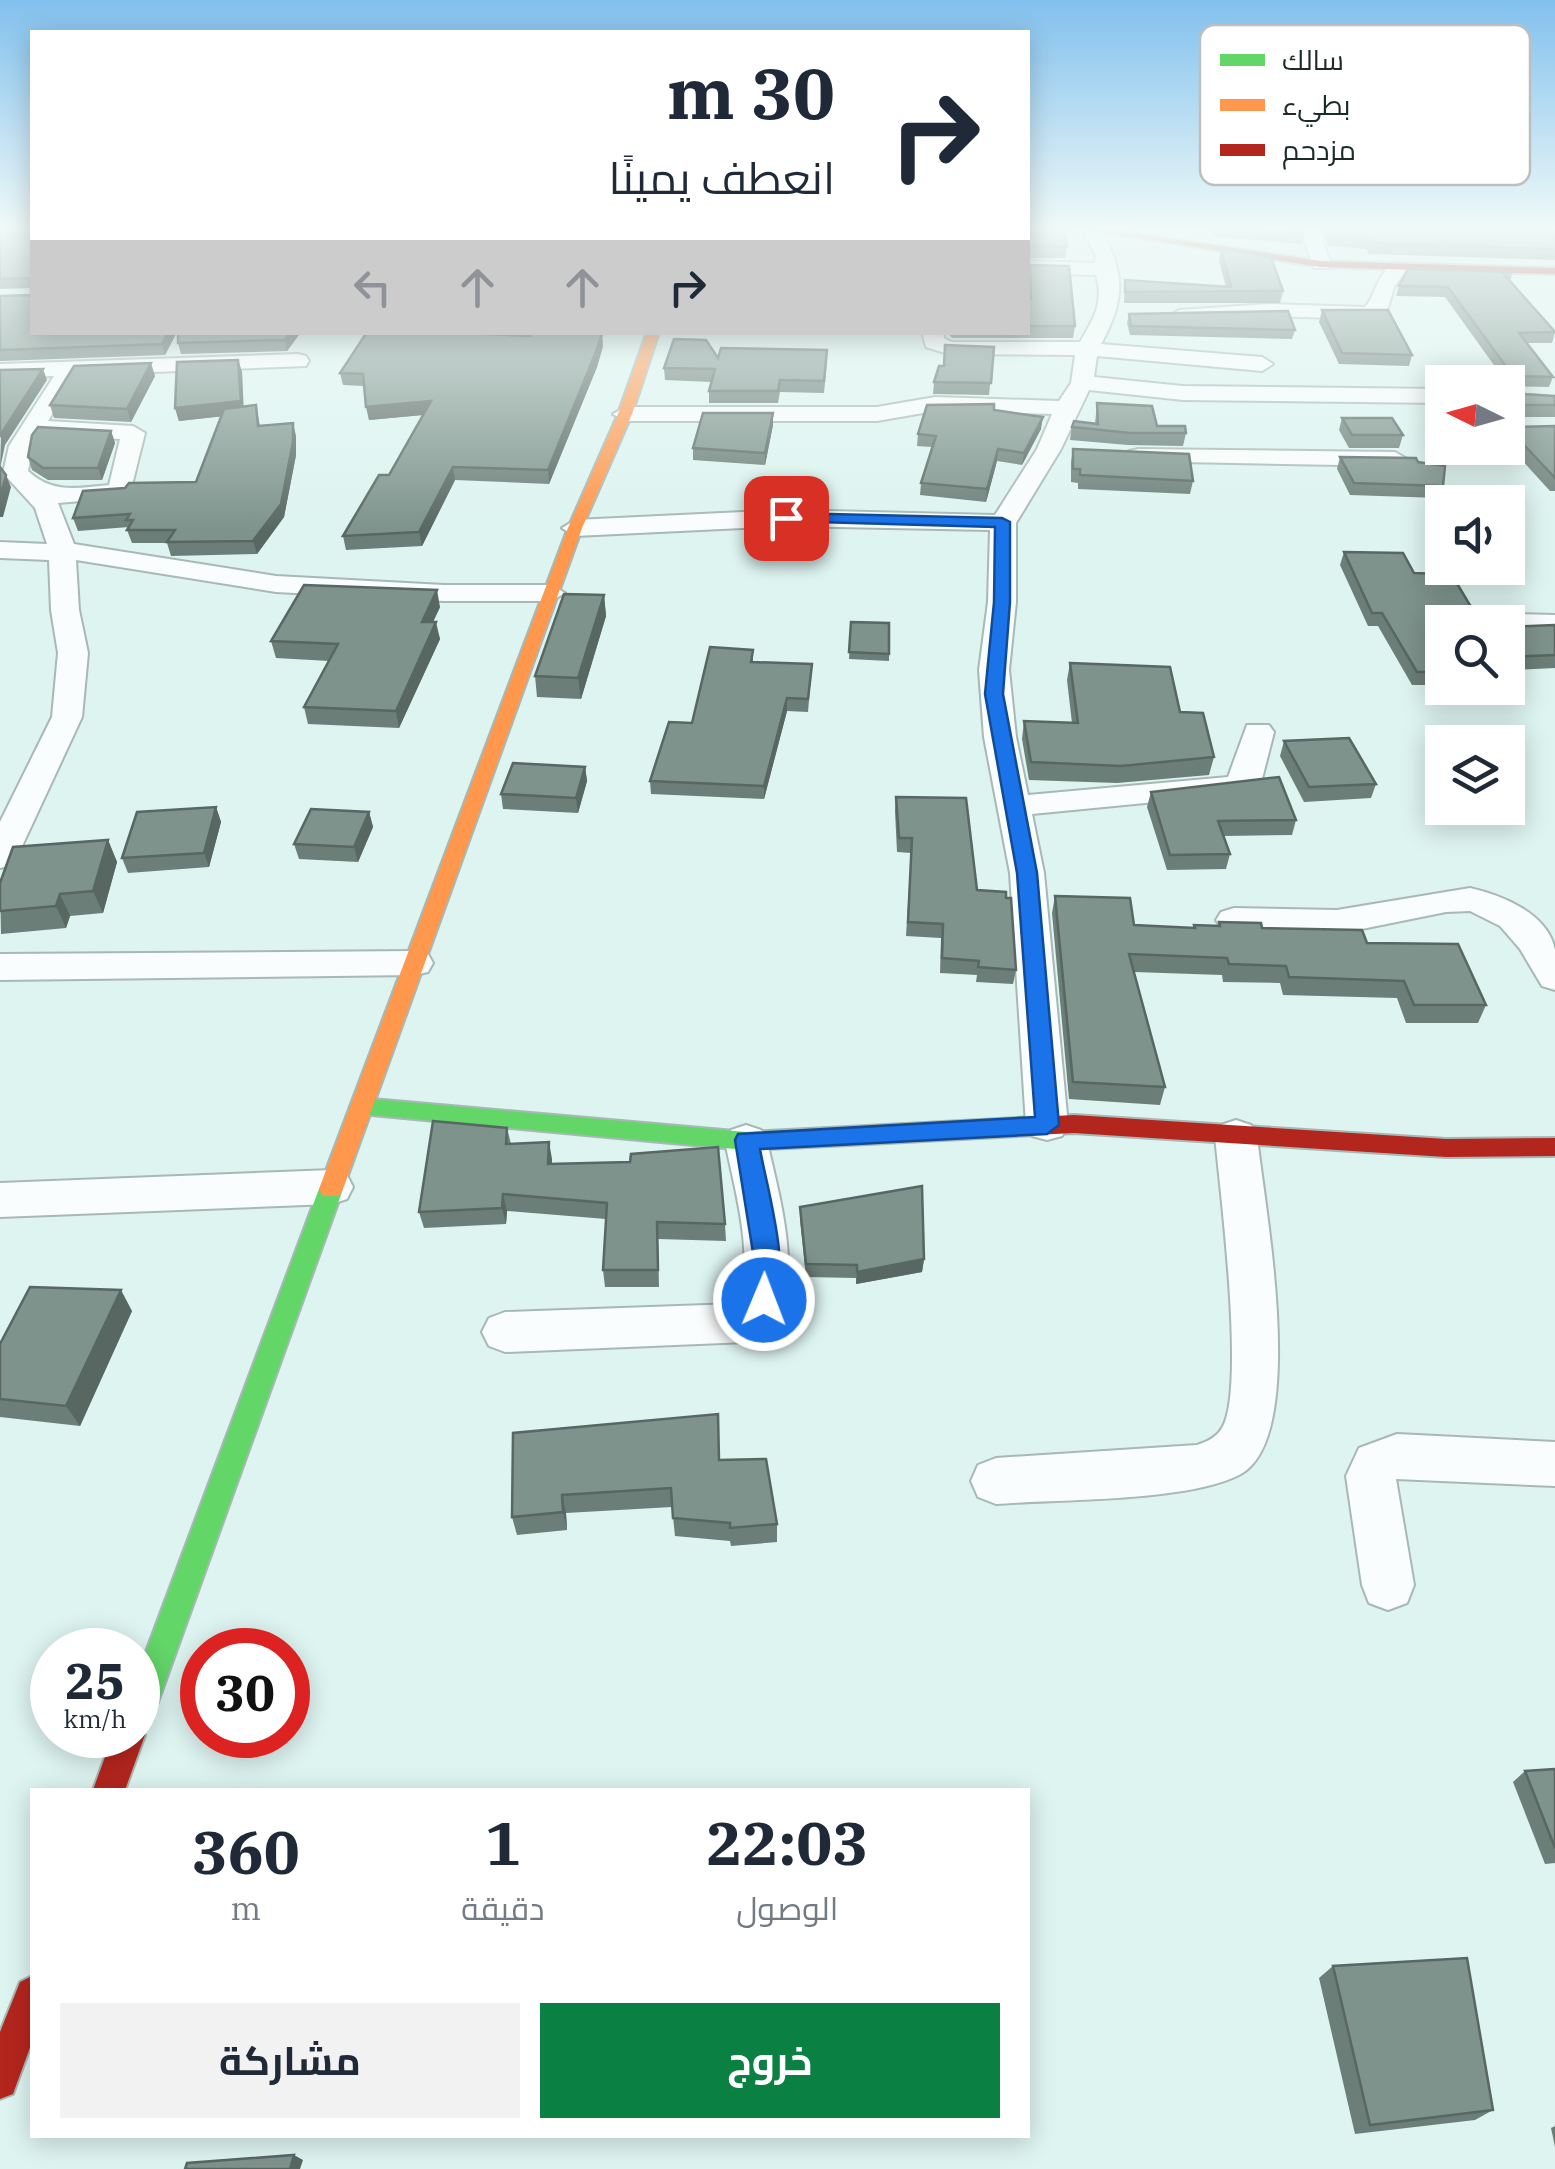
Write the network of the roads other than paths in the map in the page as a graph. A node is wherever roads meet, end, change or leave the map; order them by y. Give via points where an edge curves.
1 (1103, 329) edge
2 (652, 335) edge
3 (933, 335) edge
4 (1087, 349) junction
5 (298, 361) dead end
6 (1262, 364) dead end
7 (71, 366) junction
8 (0, 371) edge
9 (1074, 396) junction
10 (1425, 396) edge
11 (625, 414) junction
12 (32, 427) junction
13 (1108, 454) edge
14 (1413, 459) edge
15 (20, 483) edge
16 (1002, 522) junction
17 (575, 528) junction
18 (0, 550) edge
19 (62, 550) junction
20 (551, 593) junction
21 (1525, 623) edge
22 (1555, 624) edge
23 (1258, 732) dead end
24 (1015, 806) junction
25 (0, 856) edge
26 (1234, 920) edge
27 (415, 964) junction
28 (0, 967) edge
29 (1555, 977) edge
30 (361, 1106) junction
31 (1047, 1125) junction
32 (1236, 1136) junction
33 (746, 1140) junction
34 (1555, 1147) edge
35 (332, 1186) junction
36 (0, 1200) edge
37 (505, 1332) dead end
38 (1555, 1464) edge
39 (996, 1481) dead end
40 (1388, 1585) dead end
41 (160, 1653) edge
42 (121, 1758) edge
43 (110, 1788) edge
44 (30, 1999) edge
45 (0, 2081) edge

1 - 4 street
2 - 11 street
3 - 4 street via 948,348
4 - 6 street
4 - 9 street
5 - 7 street
7 - 8 street
7 - 12 street
9 - 10 street
9 - 11 street via 877,414
9 - 16 street via 1059,450
11 - 17 street
12 - 15 street via 17,459
12 - 15 street via 133,433 120,492 63,497
13 - 14 street
15 - 19 street via 56,524
16 - 17 street via 786,518
16 - 24 street via 994,694
17 - 20 street
18 - 19 street
19 - 20 street via 276,584
19 - 25 street via 73,653 67,717
20 - 27 street
21 - 22 street
23 - 24 street via 1248,773 1236,786
24 - 31 street via 1027,873
26 - 29 street via 1326,923 1475,899 1510,914
27 - 28 street
27 - 30 street
30 - 33 street
30 - 35 street
31 - 32 street
31 - 33 street
32 - 34 street
32 - 39 street via 1254,1409 1234,1452 1197,1467
33 - 37 street via 767,1259 764,1300 747,1323
35 - 36 street
35 - 41 street
38 - 40 street via 1397,1456 1377,1464 1371,1476
42 - 43 street
44 - 45 street

